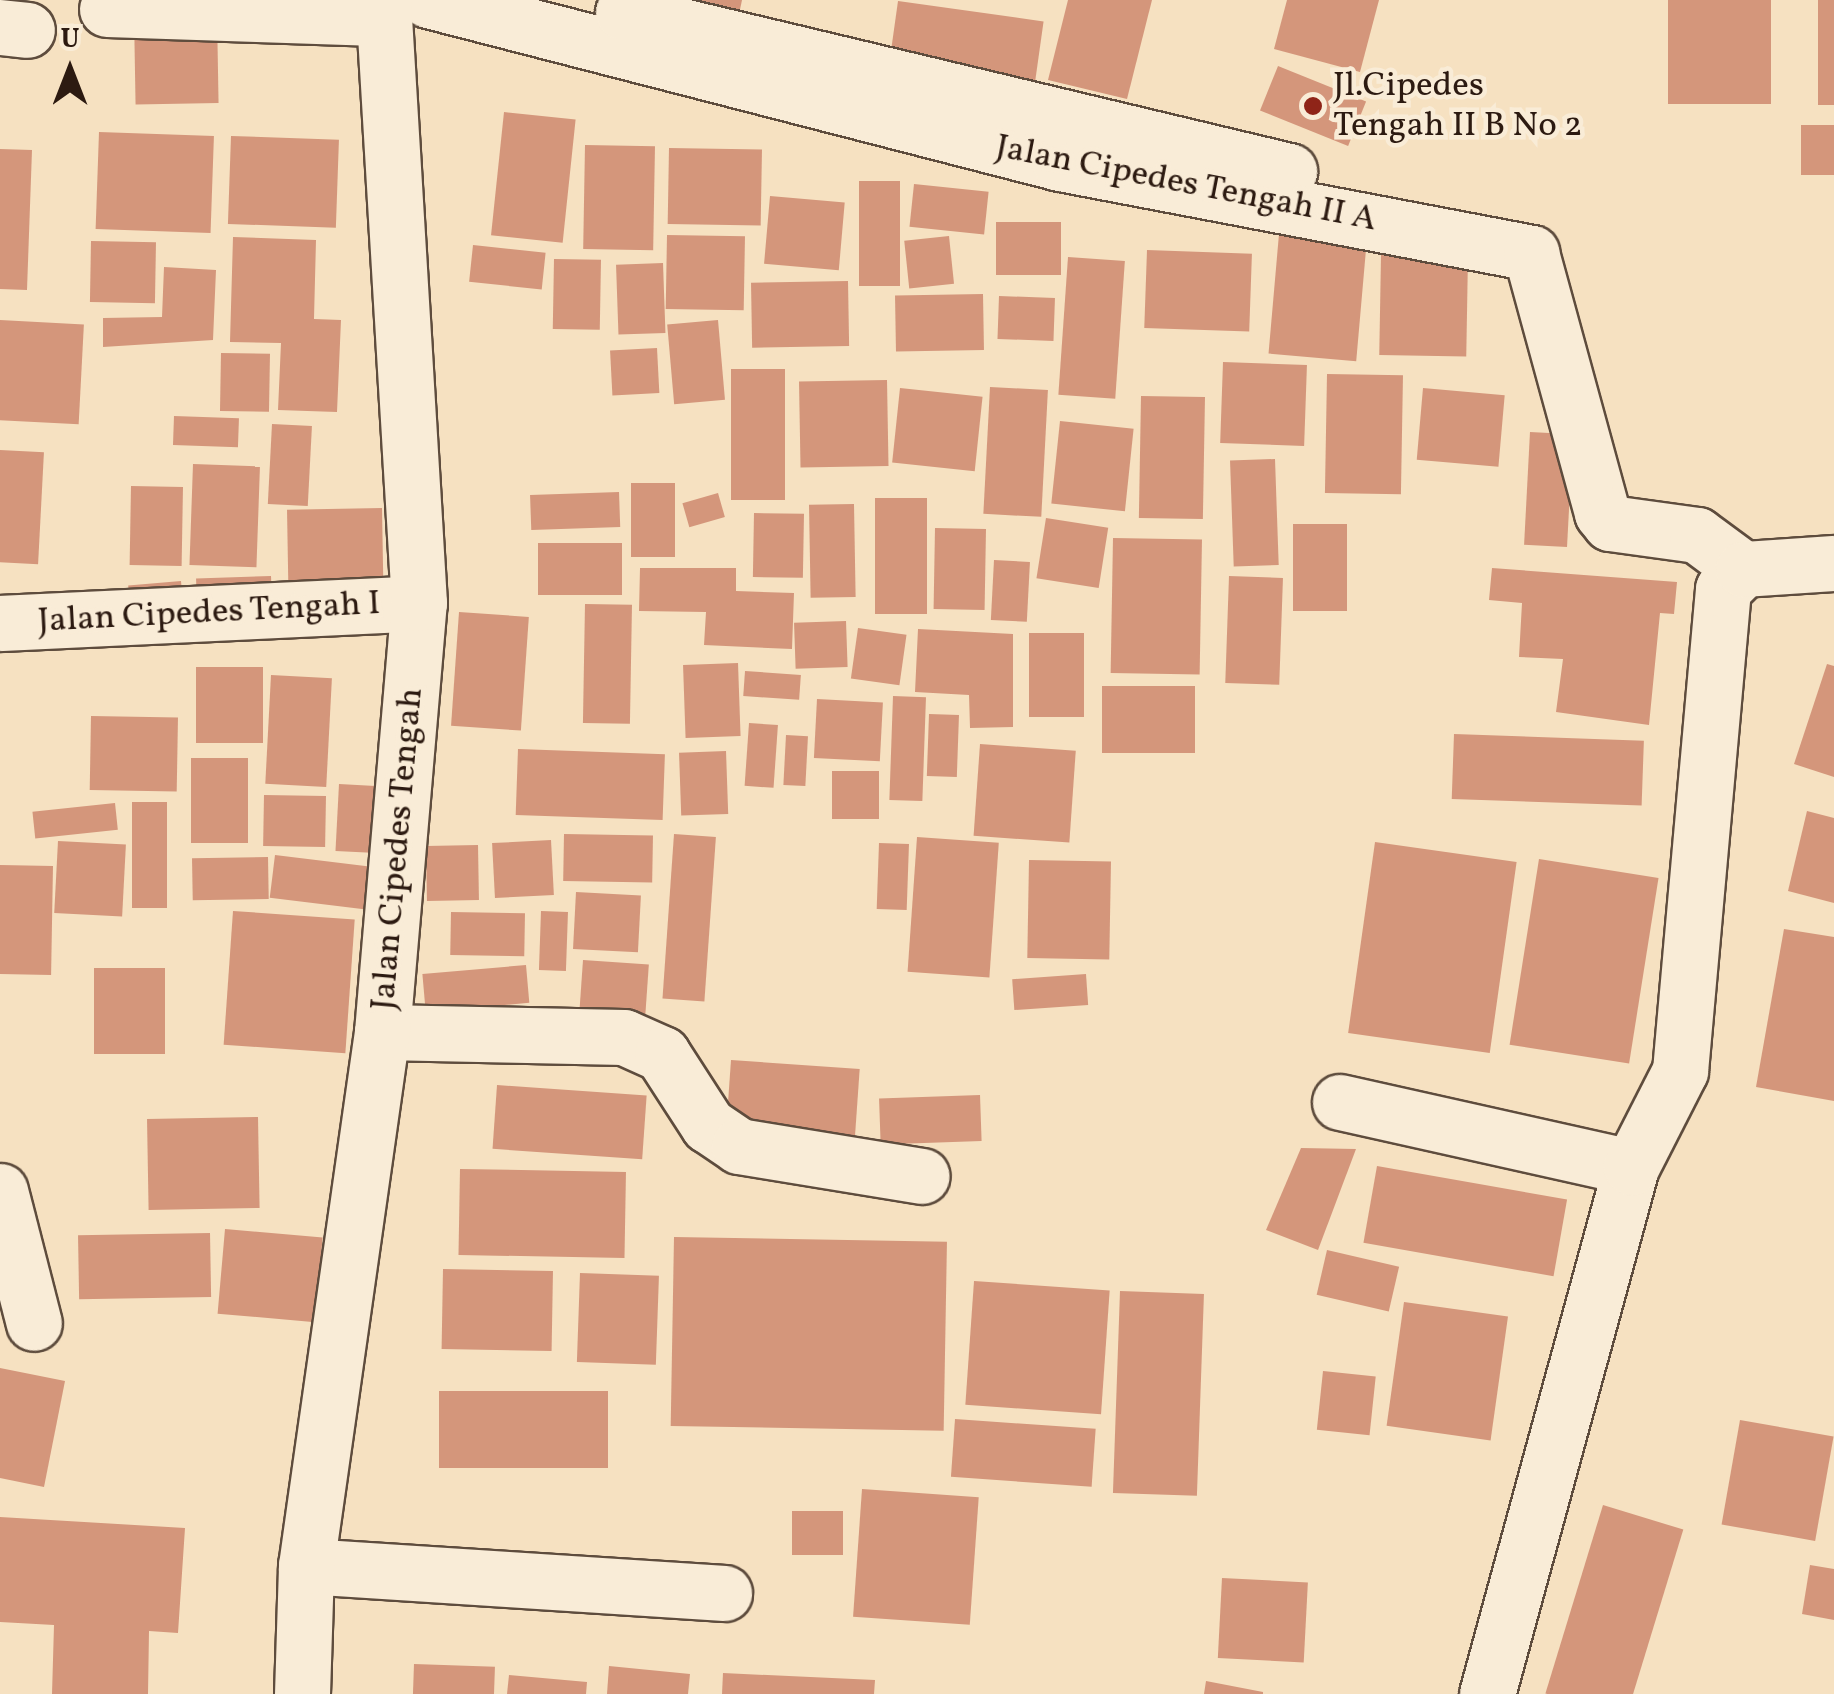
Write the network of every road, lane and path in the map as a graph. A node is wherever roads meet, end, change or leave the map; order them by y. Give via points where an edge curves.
1 (572, 0) edge
2 (398, 6) edge
3 (107, 9) dead end
4 (1493, 232) junction
5 (1834, 562) edge
6 (1744, 569) junction
7 (419, 603) junction
8 (0, 623) edge
9 (382, 1032) junction
10 (1340, 1102) dead end
11 (1631, 1168) junction
12 (922, 1176) dead end
13 (0, 1190) edge
14 (34, 1323) dead end
15 (306, 1566) junction
16 (724, 1593) dead end
17 (302, 1694) edge
18 (1487, 1694) edge

1 - 4 street via 1284,170
2 - 3 street, Jalan Cipedes Tengah II A
2 - 4 street, Jalan Cipedes Tengah II A via 1060,164
2 - 7 street, Jalan Cipedes Tengah
4 - 6 street via 1536,258 1610,523 1697,535
5 - 6 street
6 - 11 street via 1723,589 1712,648 1705,830 1680,1071
7 - 8 street, Jalan Cipedes Tengah I
7 - 9 street, Jalan Cipedes Tengah
9 - 12 street via 624,1037 662,1054 729,1141
9 - 15 street, Jalan Cipedes Tengah
10 - 11 street
11 - 18 street
13 - 14 street
15 - 16 street
15 - 17 street, Jalan Cipedes Tengah

